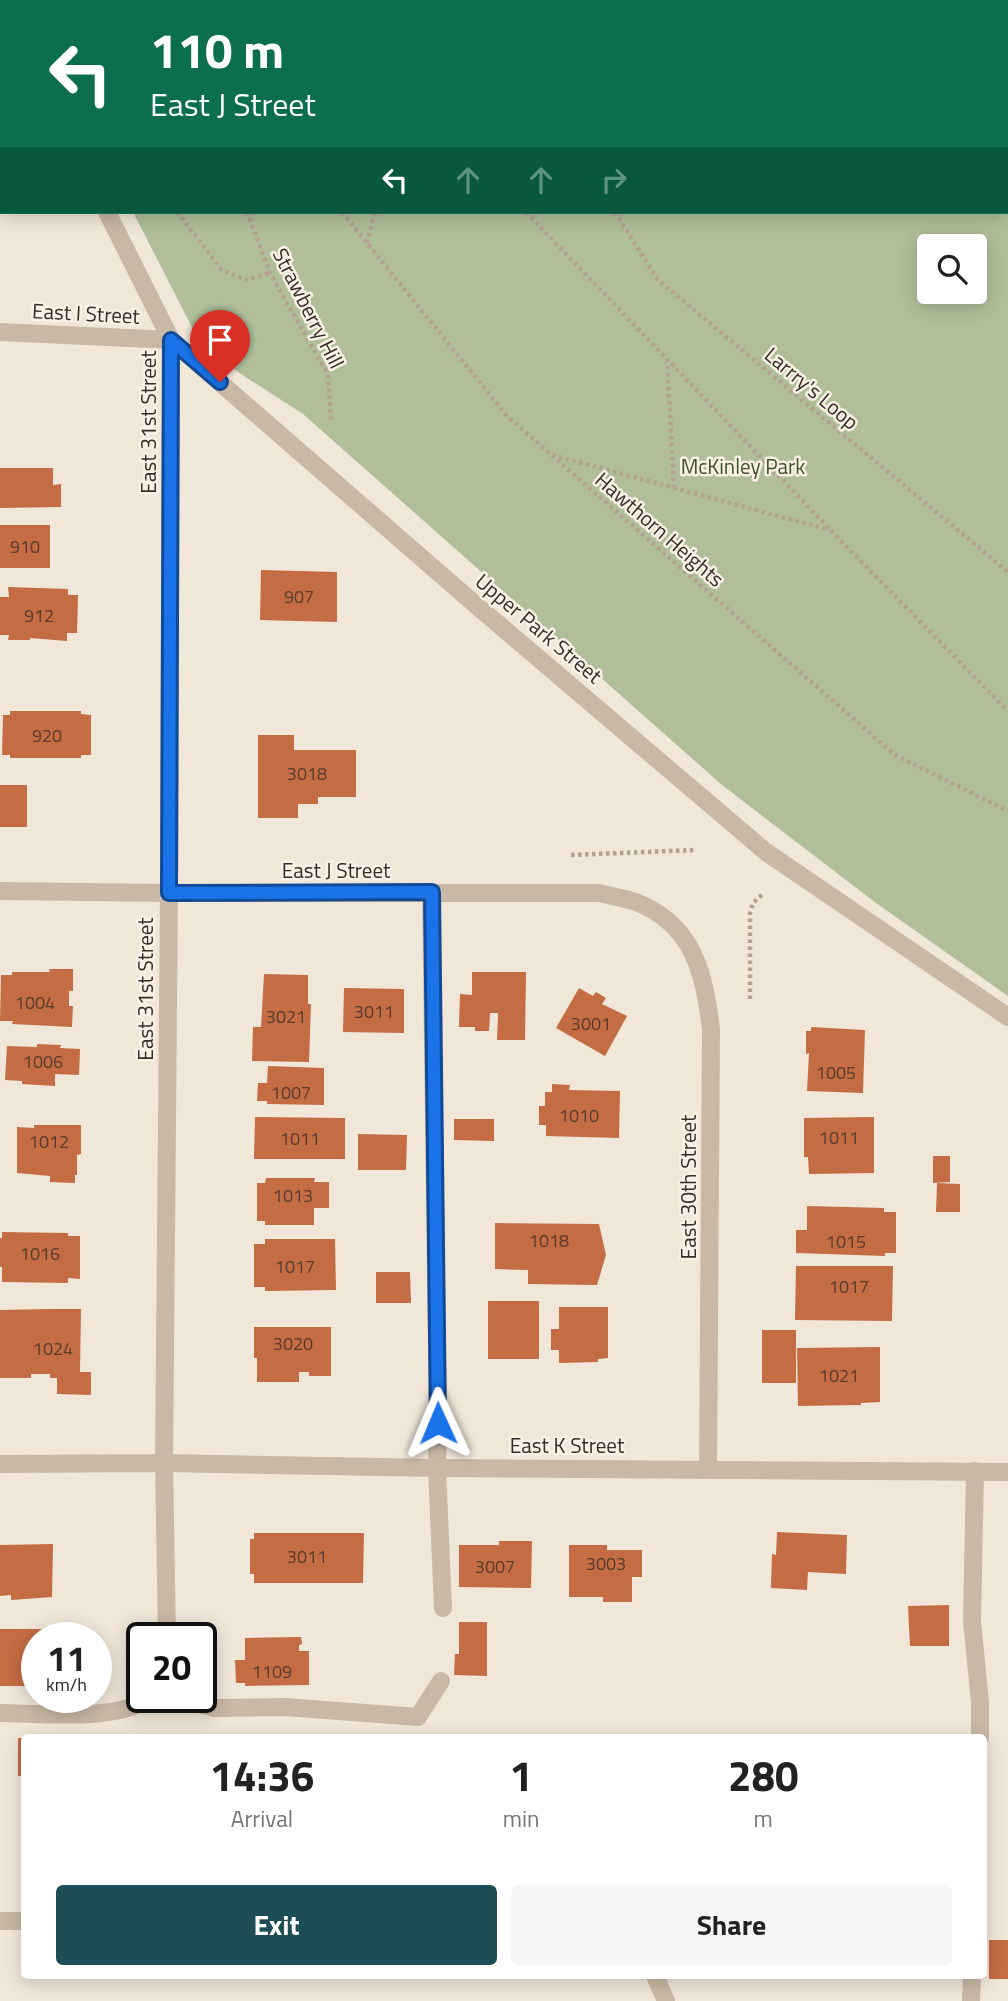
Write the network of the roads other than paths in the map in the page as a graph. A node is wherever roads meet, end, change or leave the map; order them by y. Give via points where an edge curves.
1 (108, 214) edge
2 (0, 332) edge
3 (171, 340) junction
4 (0, 891) edge
5 (432, 892) junction
6 (169, 893) junction
7 (667, 919) joint
8 (1008, 1017) edge
9 (164, 1463) junction
10 (0, 1464) edge
11 (437, 1468) junction
12 (708, 1468) junction
13 (975, 1471) junction
14 (1008, 1472) edge
15 (443, 1608) dead end
16 (167, 1622) edge
17 (441, 1681) dead end
18 (217, 1707) edge
19 (126, 1709) edge
20 (0, 1713) edge
21 (981, 1734) edge
22 (0, 1921) edge
23 (21, 1921) edge
24 (656, 1979) edge
25 (972, 1979) edge
26 (666, 2001) edge
27 (971, 2001) edge

1 - 3 street, Upper Park Street
2 - 3 street, East I Street
3 - 6 street, East 31st Street
3 - 8 street, Upper Park Street via 766,852
4 - 6 street, East J Street
5 - 6 street, East J Street
5 - 7 street, East J Street via 599,893 636,902
5 - 11 street
6 - 9 street, East 31st Street
7 - 12 street, East 30th Street via 683,934 698,963 711,1029
9 - 10 street, East K Street
9 - 11 street, East K Street
9 - 16 street, East 31st Street
11 - 12 street, East K Street
11 - 15 street
12 - 13 street, East K Street
13 - 14 street, East K Street
13 - 21 street via 971,1620
17 - 18 street via 418,1717
19 - 20 street via 104,1714
22 - 23 street
24 - 26 street
25 - 27 street

